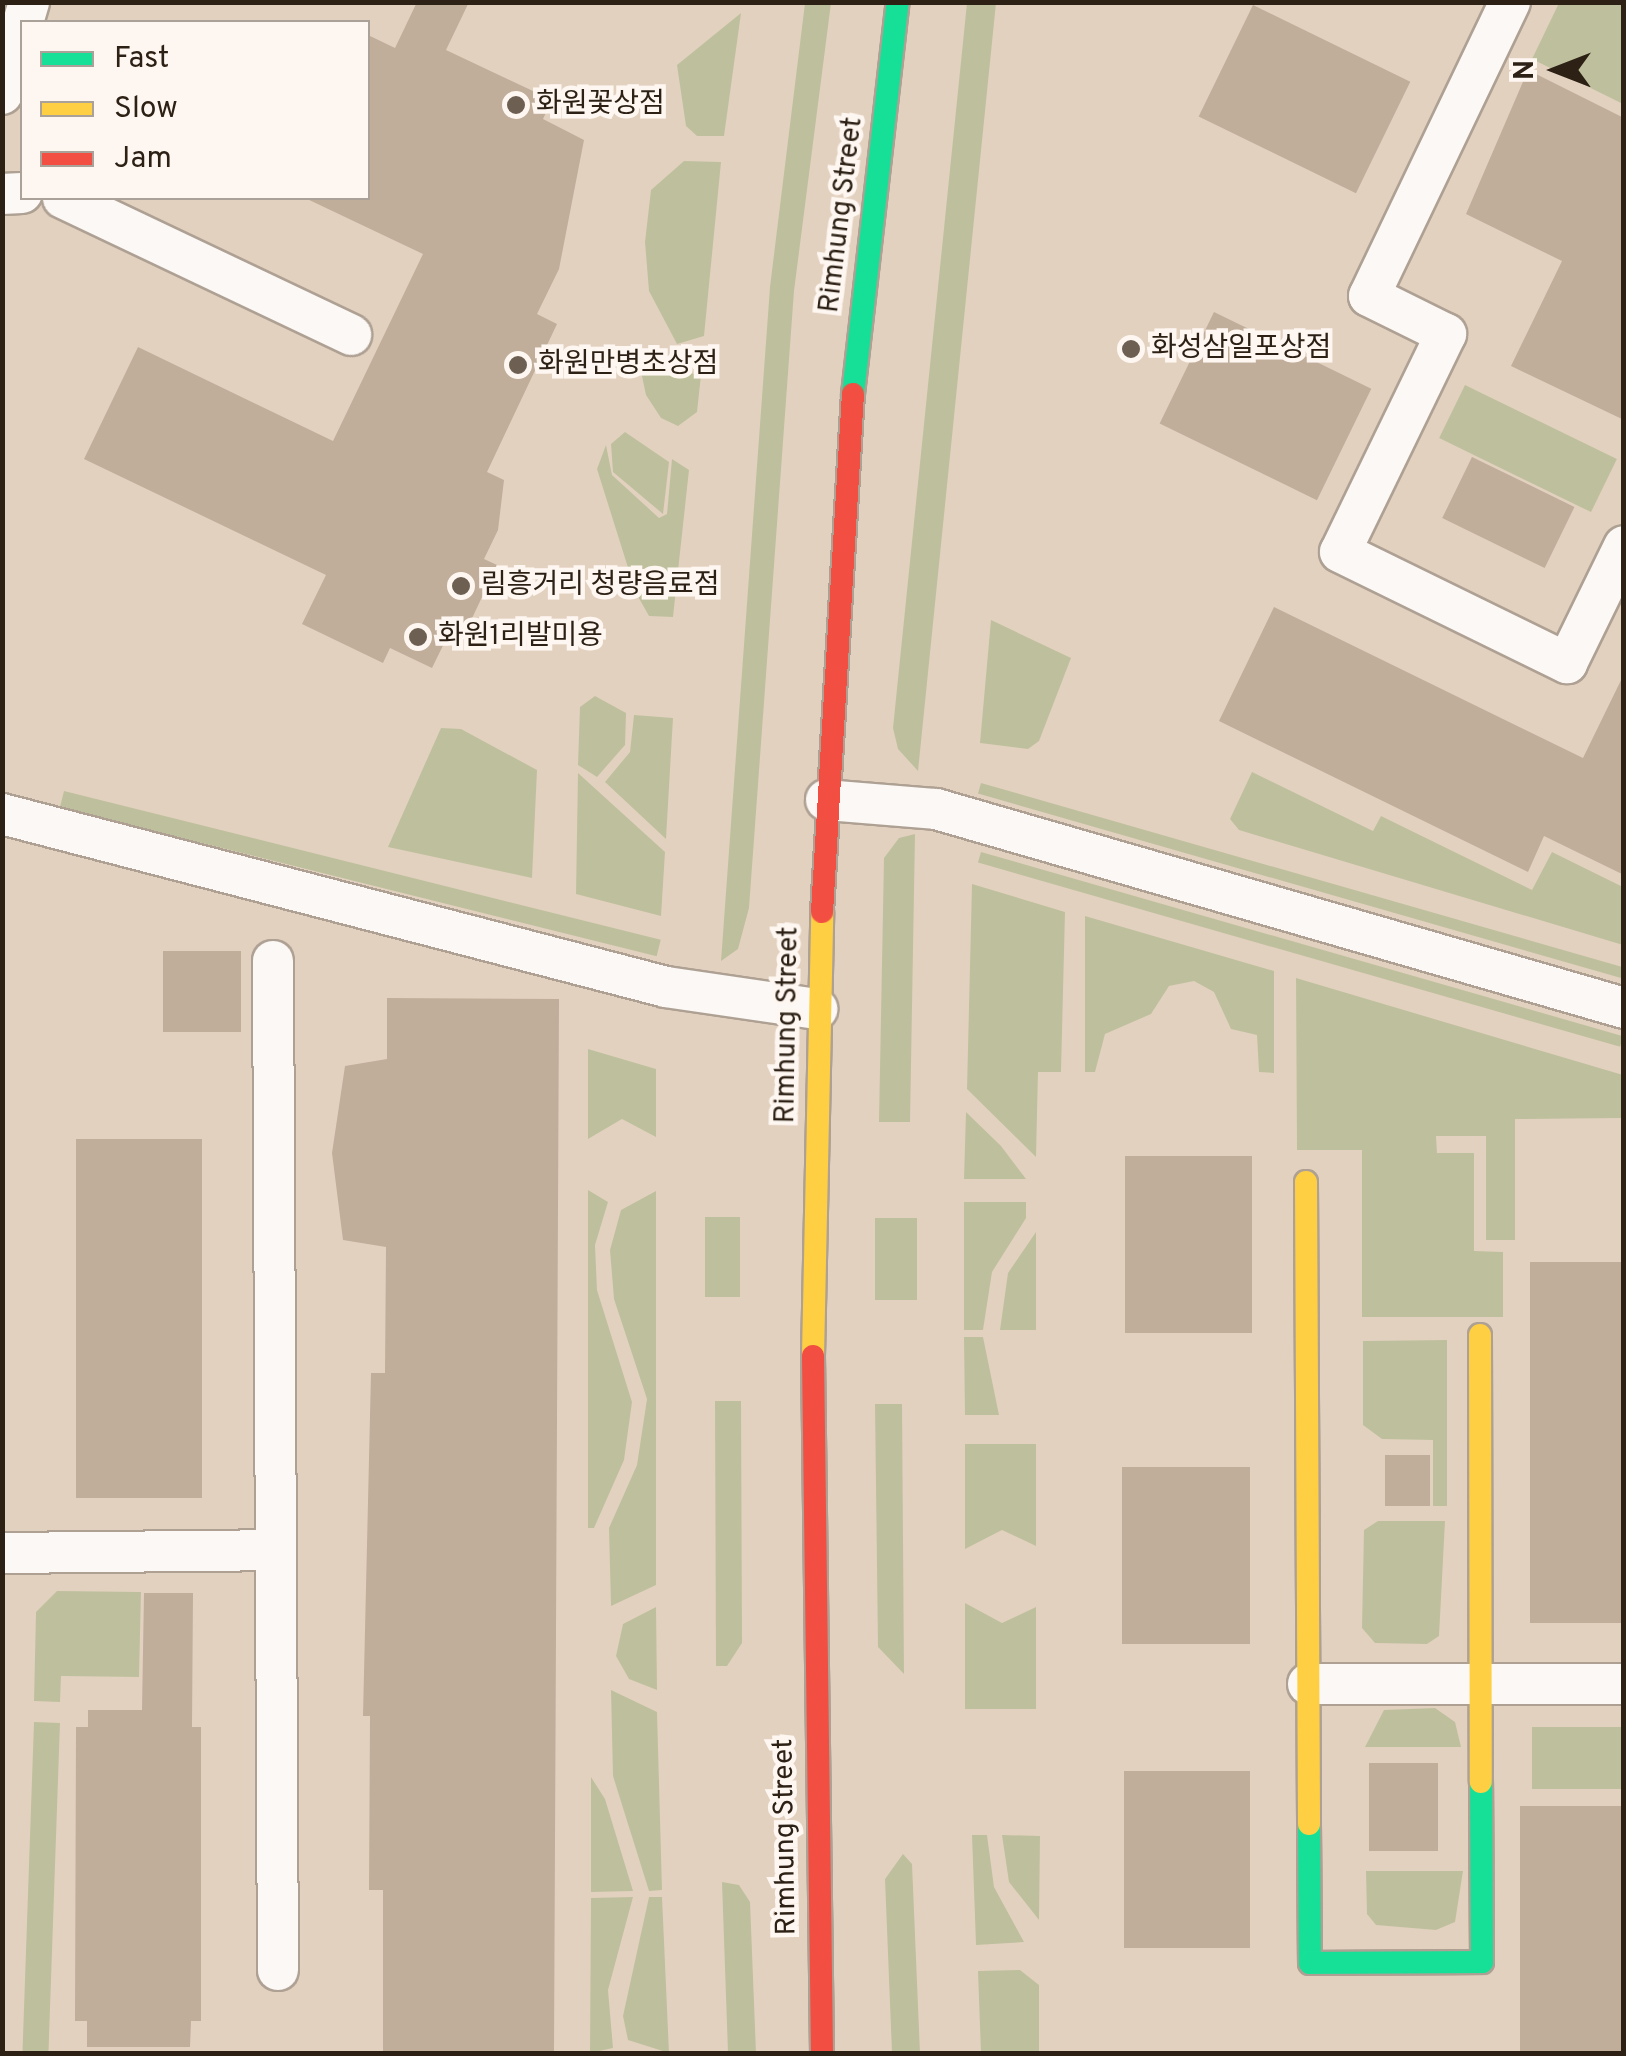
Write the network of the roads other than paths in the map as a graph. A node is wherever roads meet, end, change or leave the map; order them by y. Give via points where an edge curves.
1 (898, 2) edge
2 (1510, 2) edge
3 (20, 30) edge
4 (2, 94) edge
5 (67, 200) edge
6 (350, 335) dead end
7 (1624, 546) edge
8 (826, 800) junction
9 (2, 814) edge
10 (273, 961) dead end
11 (1624, 1008) edge
12 (817, 1009) junction
13 (1306, 1182) dead end
14 (1480, 1335) dead end
15 (276, 1550) junction
16 (2, 1552) edge
17 (1308, 1684) junction
18 (1480, 1684) junction
19 (1624, 1684) edge
20 (278, 1970) dead end
21 (822, 2054) edge

1 - 8 main road, Rimhung Street via 846,447
2 - 7 street via 1369,296 1446,334 1340,552 1567,663
3 - 4 street
5 - 6 street
8 - 11 street via 936,809
8 - 12 main road, Rimhung Street
9 - 12 street via 666,988
10 - 15 street
12 - 21 main road, Rimhung Street via 812,1420
13 - 17 main road
14 - 18 main road
15 - 16 street
15 - 20 street
17 - 18 street
17 - 18 main road via 1310,1963 1482,1962
18 - 19 street

